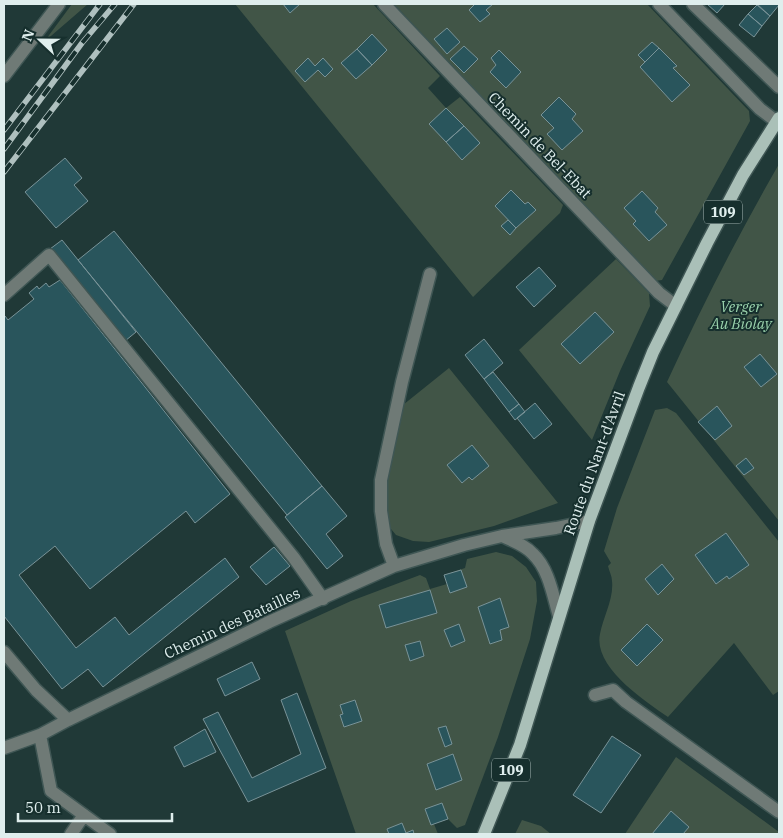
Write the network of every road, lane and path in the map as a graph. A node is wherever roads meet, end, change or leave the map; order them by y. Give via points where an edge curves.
1 (59, 4) edge
2 (384, 4) edge
3 (659, 4) edge
4 (693, 4) edge
5 (4, 76) edge
6 (779, 87) edge
7 (778, 120) edge
8 (430, 274) dead end
9 (4, 295) edge
10 (676, 306) junction
11 (589, 521) junction
12 (502, 536) junction
13 (394, 566) junction
14 (323, 599) junction
15 (559, 616) junction
16 (4, 652) edge
17 (596, 695) dead end
18 (68, 720) junction
19 (40, 735) junction
20 (4, 748) edge
21 (779, 812) edge
22 (84, 815) junction
23 (71, 834) edge
24 (110, 834) edge
25 (484, 834) edge

1 - 5 street
2 - 10 street, Chemin de Bel-Ebat via 659,293
3 - 7 street, Route du Nant-d'Avril via 760,109
4 - 6 street
7 - 10 main road, Route du Nant-d'Avril / 109 via 743,175
8 - 13 street via 402,382 382,480 381,511 386,544
9 - 14 street via 49,256 294,558
10 - 11 main road, Route du Nant-d'Avril / 109 via 639,387
11 - 12 street, Chemin des Batailles
11 - 15 main road, Route du Nant-d'Avril / 109
12 - 13 street, Chemin des Batailles
12 - 15 street via 522,545 539,561
13 - 14 street, Chemin des Batailles
14 - 18 street, Chemin des Batailles
15 - 25 main road, Route du Nant-d'Avril / 109 via 520,746
16 - 18 street via 36,690
17 - 21 street via 613,690
18 - 19 street, Chemin des Batailles
19 - 20 street, Chemin des Batailles
19 - 22 street via 51,791
22 - 23 street
22 - 24 street

